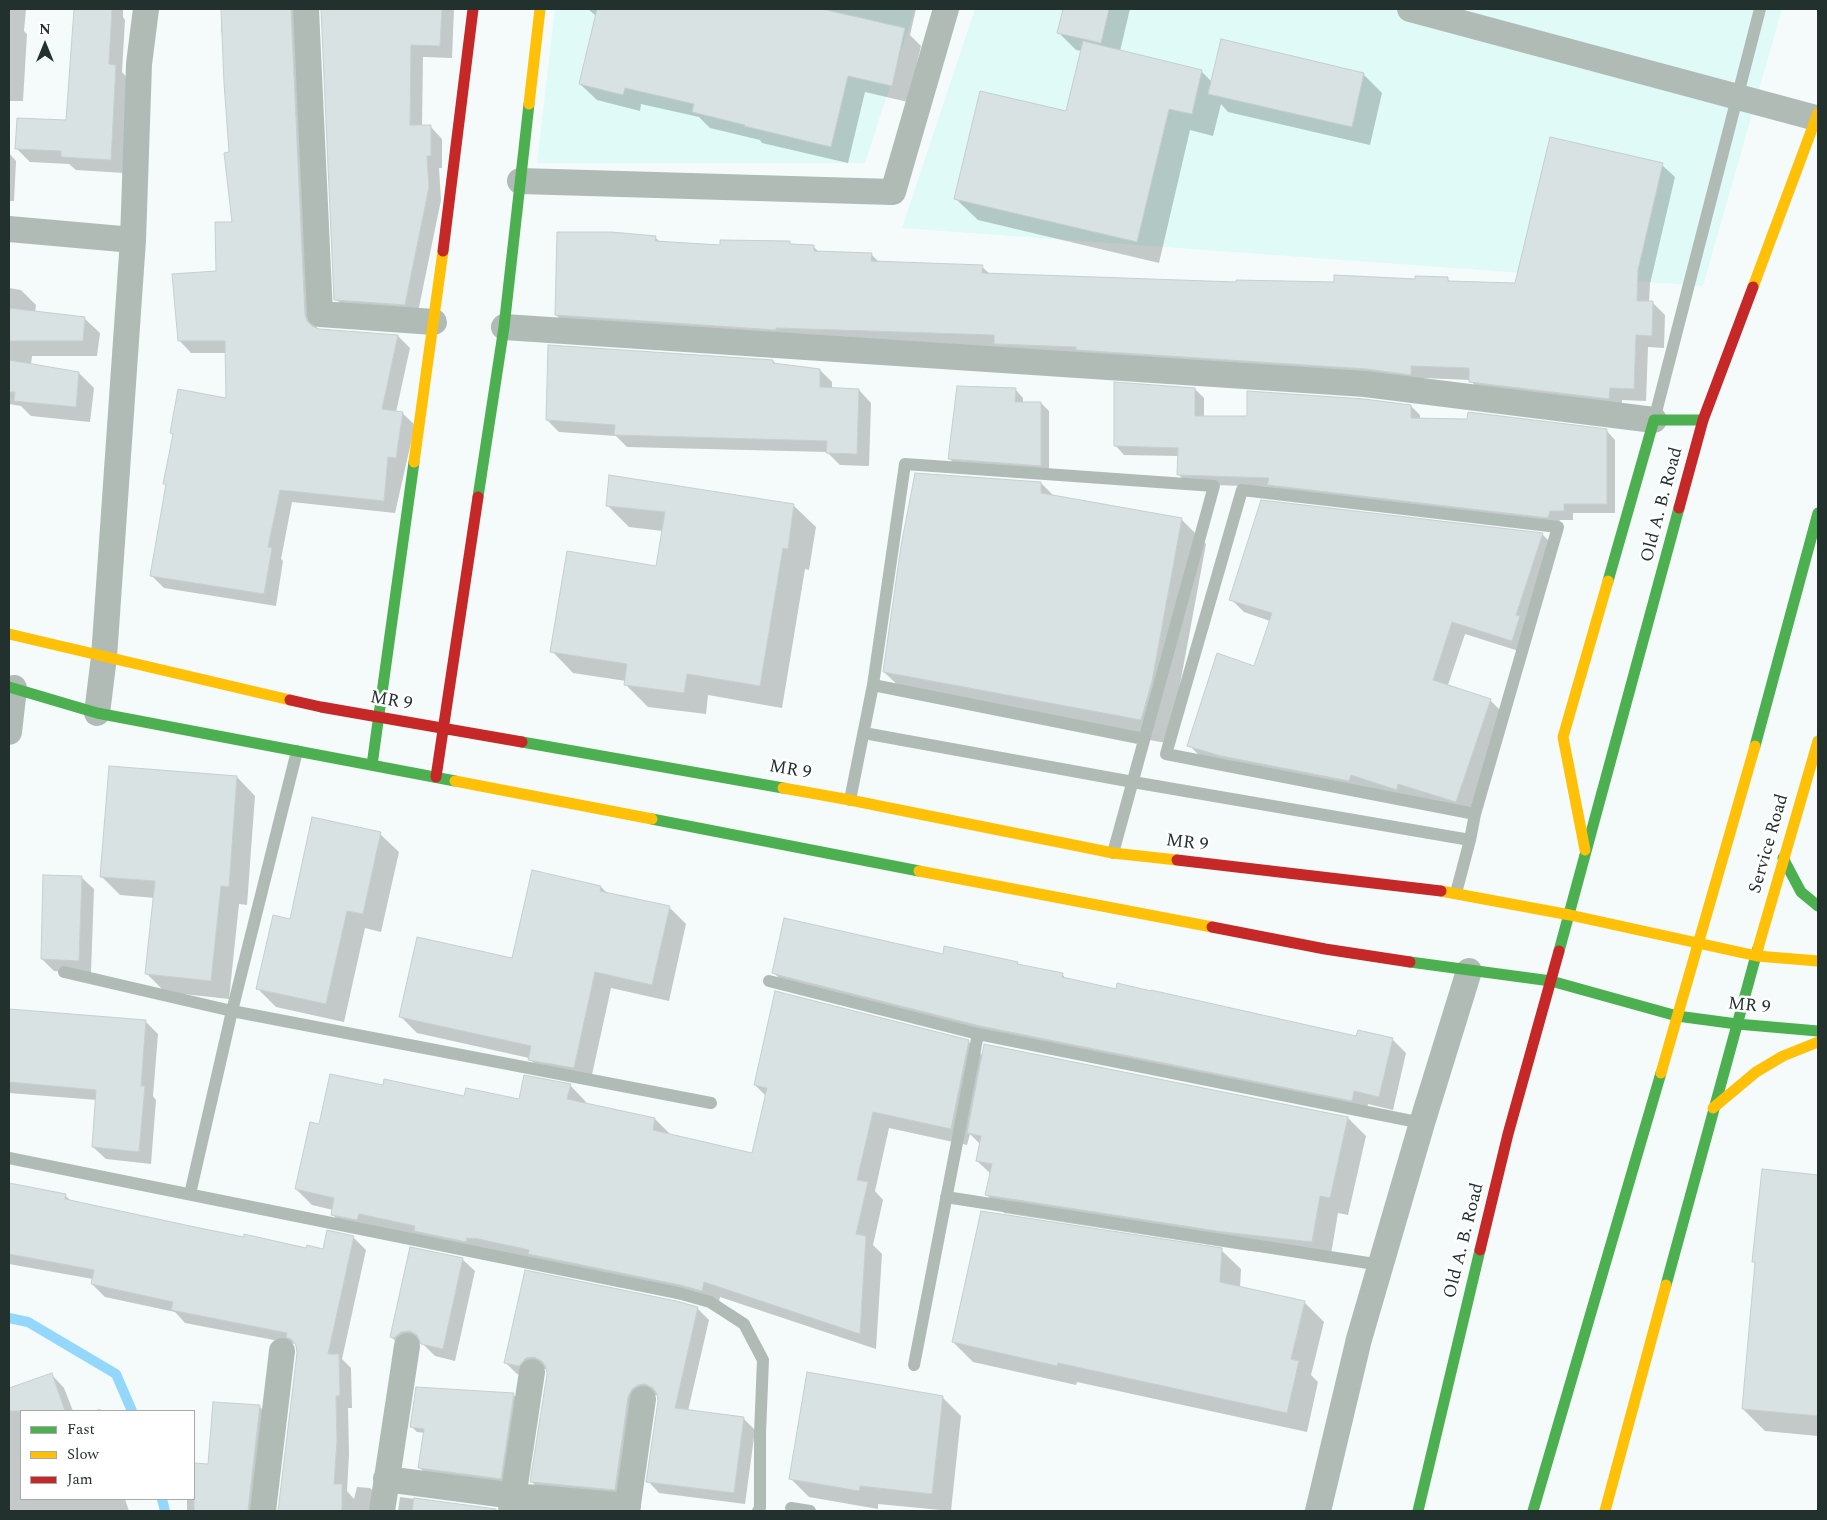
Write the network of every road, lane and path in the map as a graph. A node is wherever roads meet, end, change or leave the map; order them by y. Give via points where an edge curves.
1 (146, 9) edge
2 (306, 9) edge
3 (473, 9) edge
4 (540, 9) edge
5 (946, 9) edge
6 (1410, 9) edge
7 (1760, 9) edge
8 (1737, 97) junction
9 (1817, 116) edge
10 (520, 181) junction
11 (9, 229) edge
12 (133, 240) junction
13 (434, 322) junction
14 (504, 327) junction
15 (1654, 420) junction
16 (1703, 420) junction
17 (1818, 513) edge
18 (9, 634) edge
19 (104, 657) junction
20 (873, 685) junction
21 (11, 687) edge
22 (97, 714) junction
23 (379, 717) junction
24 (442, 729) junction
25 (9, 732) edge
26 (864, 733) junction
27 (1144, 739) junction
28 (1818, 742) edge
29 (297, 751) junction
30 (372, 765) junction
31 (436, 777) junction
32 (1132, 782) junction
33 (850, 800) junction
34 (1475, 814) junction
35 (1470, 840) junction
36 (1113, 853) junction
37 (1586, 856) junction
38 (1783, 858) junction
39 (1456, 893) junction
40 (1818, 906) edge
41 (1570, 915) junction
42 (1698, 943) junction
43 (1757, 956) junction
44 (1818, 961) edge
45 (1469, 971) junction
46 (64, 972) dead end
47 (769, 981) dead end
48 (1551, 981) junction
49 (232, 1011) junction
50 (1677, 1016) junction
51 (1737, 1024) junction
52 (1818, 1031) edge
53 (978, 1034) junction
54 (1818, 1042) edge
55 (711, 1104) dead end
56 (1713, 1108) junction
57 (1422, 1123) junction
58 (9, 1158) edge
59 (190, 1194) junction
60 (946, 1197) junction
61 (1381, 1265) junction
62 (407, 1346) dead end
63 (282, 1352) dead end
64 (914, 1365) dead end
65 (532, 1372) dead end
66 (643, 1399) dead end
67 (386, 1479) junction
68 (513, 1504) edge
69 (791, 1508) dead end
70 (627, 1509) edge
71 (262, 1511) edge
72 (382, 1511) edge
73 (758, 1511) edge
74 (810, 1511) edge
75 (1318, 1511) edge
76 (1418, 1511) edge
77 (1533, 1511) edge
78 (1605, 1511) edge

1 - 12 street via 139,64
2 - 13 street via 320,314
3 - 13 street
4 - 10 street
5 - 10 street via 893,192
6 - 8 street
7 - 8 lane
8 - 9 street
8 - 15 lane
9 - 16 street, Old A. B. Road
10 - 14 street
11 - 12 street
12 - 19 street
13 - 23 street
14 - 15 street via 1365,384
14 - 24 street
15 - 16 street
15 - 37 street via 1563,737
16 - 37 street, Old A. B. Road
17 - 42 street via 1738,810
18 - 19 street, MR 9
19 - 22 street
19 - 23 street, MR 9 via 321,707
20 - 26 lane
20 - 27 lane
20 - 27 lane via 905,464 1214,486
21 - 22 street
21 - 25 street
22 - 29 street
23 - 24 street, MR 9
23 - 30 street
24 - 31 street
24 - 33 street, MR 9
26 - 32 lane
26 - 33 lane
27 - 32 lane
28 - 38 street, Service Road
29 - 30 street
29 - 49 lane
30 - 31 street
31 - 45 street via 1325,949
32 - 35 lane
32 - 36 lane
33 - 36 street, MR 9
34 - 34 lane via 1558,527 1242,490 1166,754
34 - 35 lane
35 - 39 lane
36 - 39 street, MR 9
37 - 41 street, Old A. B. Road
38 - 40 street via 1801,892
38 - 43 street, Service Road
39 - 41 street, MR 9
41 - 42 street, MR 9
41 - 48 street, Old A. B. Road
42 - 43 street
42 - 50 street
43 - 44 street
43 - 51 street, Service Road
45 - 48 street
45 - 57 street
46 - 49 lane
47 - 53 lane
48 - 50 street, MR 9
48 - 76 street, Old A. B. Road via 1508,1134
49 - 55 lane
49 - 59 lane
50 - 51 street, MR 9
50 - 77 street
51 - 52 street, MR 9
51 - 56 street, Service Road
53 - 57 lane
53 - 60 lane
54 - 56 street via 1783,1056 1756,1072
56 - 78 street, Service Road
57 - 61 street
58 - 59 lane
59 - 73 lane via 710,1302 744,1324 763,1360
60 - 61 lane
60 - 64 lane
61 - 75 street via 1359,1339
62 - 67 street
63 - 71 street
65 - 68 street
66 - 70 street
67 - 68 street
67 - 72 street
68 - 70 street
69 - 74 lane

